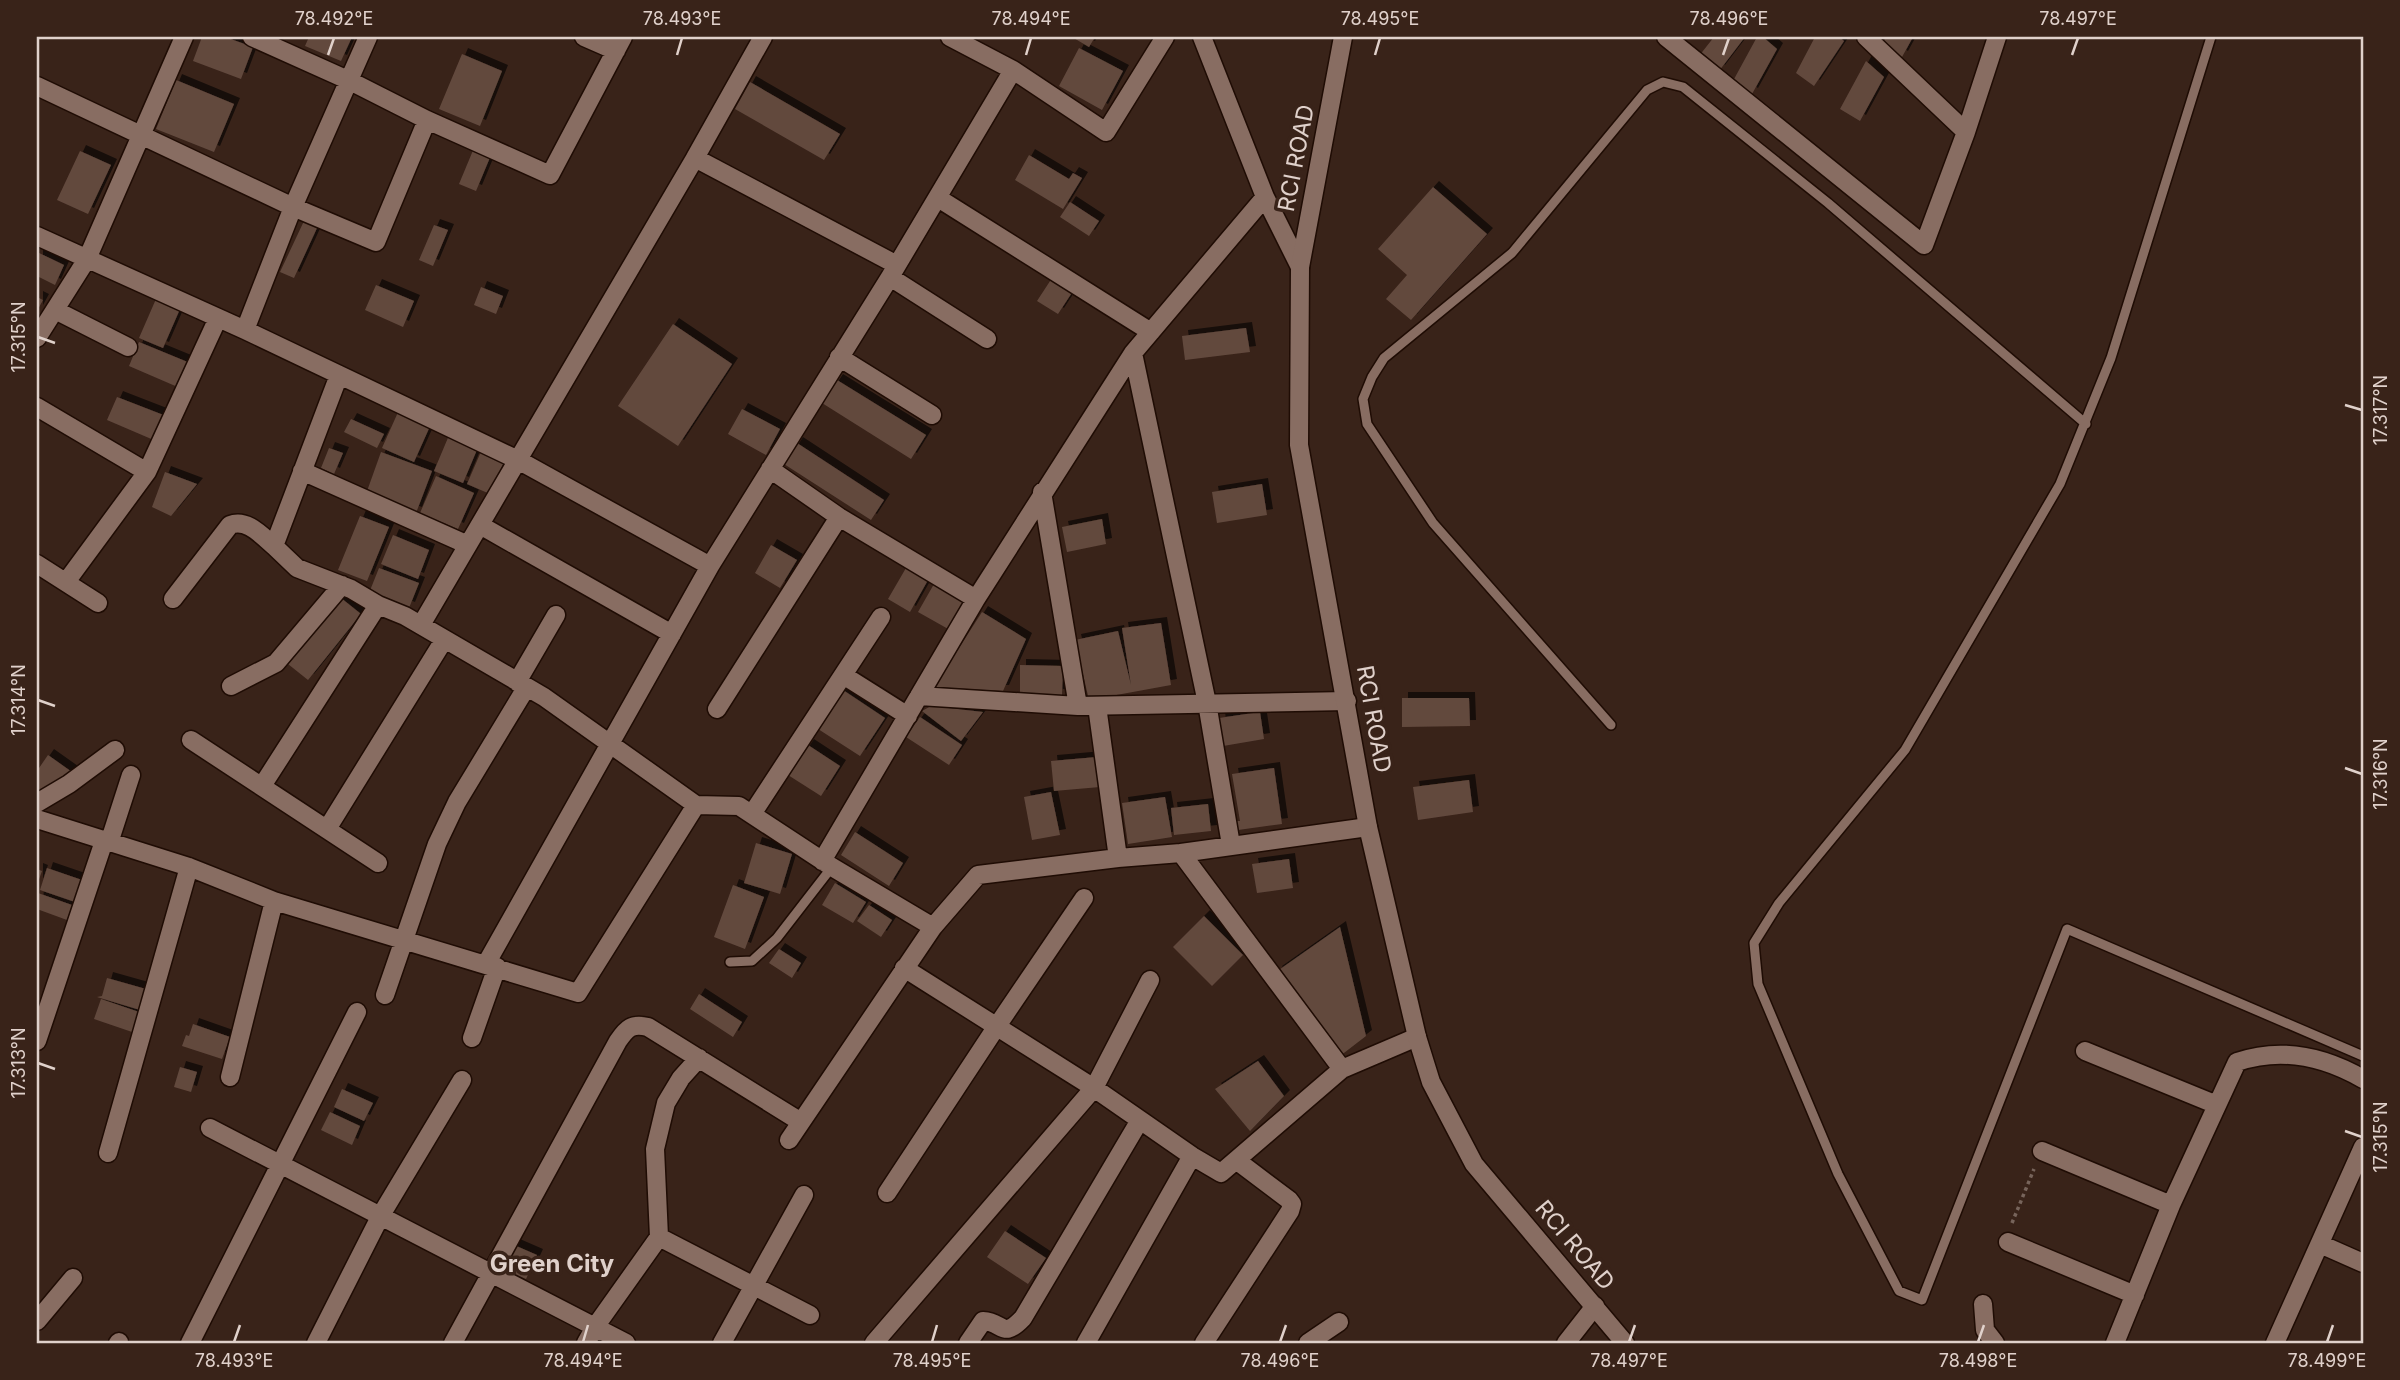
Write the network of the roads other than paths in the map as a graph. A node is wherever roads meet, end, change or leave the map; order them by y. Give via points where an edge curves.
1 (184, 37) edge
2 (252, 37) edge
3 (368, 37) edge
4 (584, 37) edge
5 (763, 37) edge
6 (950, 37) edge
7 (1165, 37) edge
8 (1202, 37) edge
9 (1343, 37) edge
10 (1666, 37) edge
11 (1866, 37) edge
12 (1997, 37) edge
13 (2211, 37) edge
14 (620, 44) edge
15 (1013, 70) junction
16 (350, 81) junction
17 (37, 86) edge
18 (427, 120) junction
19 (1966, 132) junction
20 (140, 134) junction
21 (695, 158) junction
22 (1265, 197) junction
23 (937, 198) junction
24 (293, 207) junction
25 (37, 236) edge
26 (87, 259) junction
27 (1300, 267) junction
28 (893, 271) junction
29 (55, 310) junction
30 (218, 318) junction
31 (245, 330) junction
32 (1151, 332) junction
33 (37, 338) edge
34 (987, 339) dead end
35 (128, 347) dead end
36 (1133, 353) junction
37 (839, 357) junction
38 (339, 375) junction
39 (37, 407) edge
40 (932, 415) dead end
41 (2085, 424) junction
42 (518, 460) junction
43 (770, 468) junction
44 (302, 471) junction
45 (147, 472) junction
46 (1042, 492) junction
47 (839, 517) junction
48 (480, 525) junction
49 (274, 545) junction
50 (468, 545) junction
51 (37, 564) edge
52 (710, 566) junction
53 (66, 582) junction
54 (342, 585) junction
55 (173, 599) dead end
56 (975, 599) junction
57 (98, 603) dead end
58 (378, 604) junction
59 (556, 615) dead end
60 (881, 617) dead end
61 (421, 625) junction
62 (672, 634) junction
63 (444, 640) junction
64 (843, 675) junction
65 (522, 685) junction
66 (231, 686) dead end
67 (919, 696) junction
68 (1346, 701) junction
69 (1206, 703) junction
70 (1078, 706) junction
71 (1097, 706) junction
72 (717, 709) dead end
73 (908, 716) junction
74 (1611, 726) dead end
75 (191, 740) dead end
76 (610, 746) junction
77 (115, 750) dead end
78 (131, 775) dead end
79 (262, 786) junction
80 (37, 803) edge
81 (696, 805) junction
82 (752, 814) junction
83 (37, 819) edge
84 (1368, 827) junction
85 (327, 829) junction
86 (106, 842) junction
87 (1231, 845) junction
88 (1181, 853) junction
89 (1118, 858) junction
90 (378, 863) dead end
91 (827, 864) junction
92 (189, 867) junction
93 (1084, 898) dead end
94 (274, 901) junction
95 (933, 928) junction
96 (403, 939) junction
97 (730, 962) dead end
98 (491, 965) junction
99 (904, 968) junction
100 (1150, 980) dead end
101 (385, 995) dead end
102 (357, 1012) dead end
103 (997, 1026) junction
104 (38, 1032) edge
105 (1417, 1037) junction
106 (472, 1038) dead end
107 (2085, 1051) dead end
108 (2363, 1056) edge
109 (699, 1058) junction
110 (1342, 1069) junction
111 (230, 1077) dead end
112 (2363, 1079) edge
113 (462, 1080) dead end
114 (1094, 1088) junction
115 (2217, 1105) junction
116 (1140, 1119) junction
117 (801, 1122) junction
118 (210, 1128) dead end
119 (789, 1140) dead end
120 (2363, 1148) edge
121 (2042, 1151) road end
122 (108, 1153) dead end
123 (1192, 1157) junction
124 (1236, 1160) junction
125 (282, 1163) junction
126 (887, 1194) dead end
127 (804, 1195) dead end
128 (2171, 1205) junction
129 (381, 1215) junction
130 (659, 1237) junction
131 (2008, 1242) road end
132 (2320, 1244) junction
133 (2363, 1263) edge
134 (490, 1273) junction
135 (73, 1278) dead end
136 (753, 1286) junction
137 (2135, 1295) junction
138 (1983, 1304) dead end
139 (1595, 1306) junction
140 (810, 1315) dead end
141 (37, 1321) edge
142 (1339, 1322) dead end
143 (595, 1327) junction
144 (190, 1343) edge
145 (316, 1343) edge
146 (453, 1343) edge
147 (586, 1343) edge
148 (626, 1343) edge
149 (723, 1343) edge
150 (874, 1343) edge
151 (968, 1343) edge
152 (1086, 1343) edge
153 (1204, 1343) edge
154 (1308, 1343) edge
155 (1566, 1343) edge
156 (1626, 1343) edge
157 (1996, 1343) edge
158 (2116, 1343) edge
159 (2275, 1343) edge

1 - 20 street
2 - 16 street
3 - 16 street
4 - 14 street
5 - 21 street
6 - 15 street
7 - 15 street via 1106,132
8 - 22 street
9 - 27 street, RCI ROAD
10 - 19 street via 1923,245
11 - 19 street
12 - 19 street
13 - 41 lane via 2111,358
14 - 18 street via 551,175
15 - 23 street
16 - 18 street
16 - 24 street
17 - 20 street
18 - 24 street via 376,242
20 - 24 street
20 - 26 street
21 - 28 street
21 - 42 street
22 - 27 street
22 - 32 street
23 - 28 street
23 - 32 street
24 - 31 street
25 - 26 street
26 - 29 street
26 - 30 street
27 - 68 street, RCI ROAD via 1299,445
28 - 34 street
28 - 37 street
29 - 33 street
29 - 35 street
30 - 31 street
30 - 45 street
31 - 38 street
32 - 36 street
36 - 46 street
36 - 69 street
37 - 40 street
37 - 43 street
38 - 42 street
38 - 44 street
39 - 45 street
41 - 74 lane via 1828,203 1683,87 1663,82 1647,90 1512,253 1384,358 1363,399 1367,424 1433,523
41 - 108 lane via 2060,484 1905,750 1779,903 1754,943 1758,984 1838,1174 1899,1290 1922,1300 2067,929
42 - 48 street
42 - 52 street
43 - 47 street
43 - 52 street
44 - 49 street
44 - 50 street
45 - 53 street
46 - 56 street
46 - 70 street
47 - 56 street
47 - 72 street
48 - 50 street
48 - 62 street
49 - 54 street via 297,568
49 - 55 street via 244,523 230,525
50 - 61 street
51 - 53 street
52 - 62 street
53 - 57 street
54 - 58 street
54 - 66 street via 276,663
56 - 67 street
58 - 61 street
58 - 79 street
59 - 65 street
60 - 64 street
61 - 63 street
62 - 76 street
63 - 65 street
63 - 85 street
64 - 73 street
64 - 82 street
65 - 76 street
65 - 96 street via 437,844
67 - 70 street
67 - 73 street
68 - 69 street
68 - 84 street, RCI ROAD
69 - 71 street
69 - 87 street
70 - 71 street
71 - 89 street
73 - 91 street
75 - 79 street
76 - 81 street
76 - 98 street
77 - 80 street
78 - 86 street
79 - 85 street
81 - 82 street via 739,806
81 - 98 street via 578,993
82 - 91 street
83 - 86 street
84 - 87 street
84 - 105 street, RCI ROAD
85 - 90 street
86 - 92 street
86 - 104 street
87 - 88 street
88 - 89 street
88 - 110 street
89 - 95 street via 978,875
91 - 95 street
91 - 97 lane via 777,938 752,961
92 - 94 street
92 - 122 street
93 - 103 street
94 - 96 street
94 - 111 street
95 - 99 street
96 - 98 street
96 - 101 street
98 - 106 street
99 - 103 street
99 - 117 street
100 - 114 street
102 - 125 street
103 - 114 street
103 - 126 street
105 - 110 street
105 - 139 street, RCI ROAD via 1431,1082 1474,1164
107 - 115 street
109 - 117 street
109 - 130 street via 666,1103 655,1149
109 - 134 street via 648,1027 636,1024 628,1028
110 - 124 street
112 - 115 street via 2297,1054 2258,1055 2237,1062
113 - 129 street
114 - 116 street
114 - 150 street
115 - 128 street
116 - 123 street
116 - 151 street via 1023,1318 1008,1330 983,1321
117 - 119 street
118 - 125 street
120 - 132 street
121 - 128 street
123 - 124 street via 1221,1173
123 - 152 street
124 - 153 street via 1292,1203
125 - 129 street
125 - 144 street
127 - 136 street
128 - 137 street
129 - 134 street
129 - 145 street
130 - 136 street
130 - 143 street
131 - 137 street
132 - 133 street
132 - 159 street
134 - 143 street
134 - 146 street
135 - 141 street
136 - 140 street
136 - 149 street
137 - 158 street
138 - 157 street via 1985,1330
139 - 155 street
139 - 156 street, RCI ROAD
142 - 154 street
143 - 147 street
143 - 148 street

